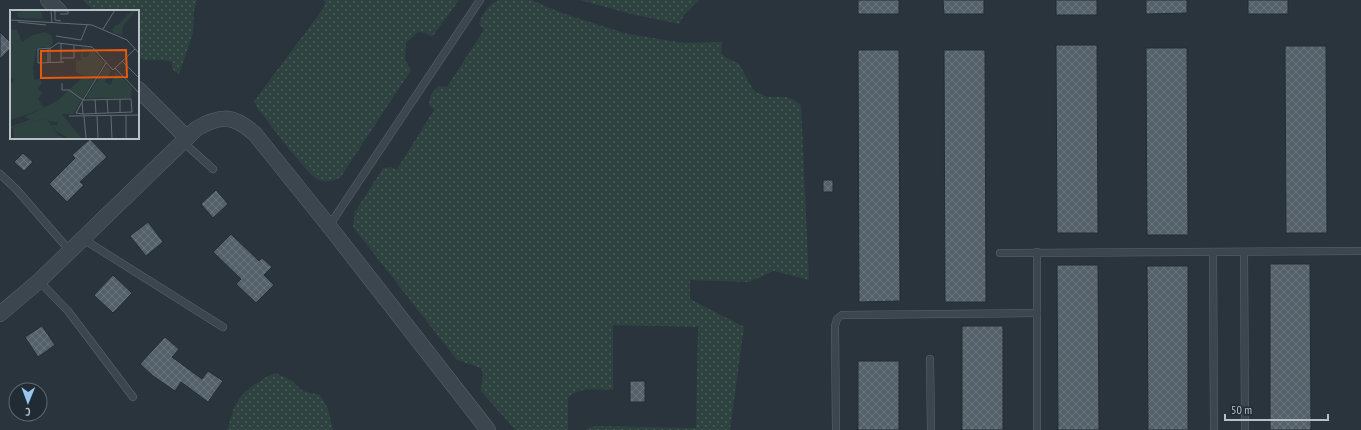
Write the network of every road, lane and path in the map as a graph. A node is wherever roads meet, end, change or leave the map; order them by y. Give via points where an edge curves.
1 (48, 0) edge
2 (480, 0) edge
3 (58, 10) edge
4 (139, 90) edge
5 (185, 140) junction
6 (213, 169) dead end
7 (0, 174) edge
8 (329, 226) junction
9 (83, 239) junction
10 (70, 251) junction
11 (1361, 251) edge
12 (1037, 252) junction
13 (1214, 252) junction
14 (1244, 252) junction
15 (1000, 253) dead end
16 (39, 281) junction
17 (1037, 313) junction
18 (0, 314) edge
19 (223, 327) dead end
20 (930, 359) dead end
21 (133, 397) dead end
22 (488, 430) edge
23 (836, 430) edge
24 (931, 430) edge
25 (1037, 430) edge
26 (1214, 430) edge
27 (1245, 430) edge

1 - 3 street
2 - 8 lane
4 - 5 street
5 - 6 lane
5 - 8 street via 196,129 219,118 244,124 255,134
5 - 9 street
7 - 10 lane
8 - 22 street
9 - 10 street
9 - 19 lane
10 - 16 street
11 - 14 lane
12 - 13 lane
12 - 15 lane
12 - 17 lane
13 - 14 lane
13 - 26 lane
14 - 27 lane
16 - 18 street
16 - 21 lane via 68,311
17 - 23 lane via 842,315 837,319 836,326
17 - 25 lane
20 - 24 lane

